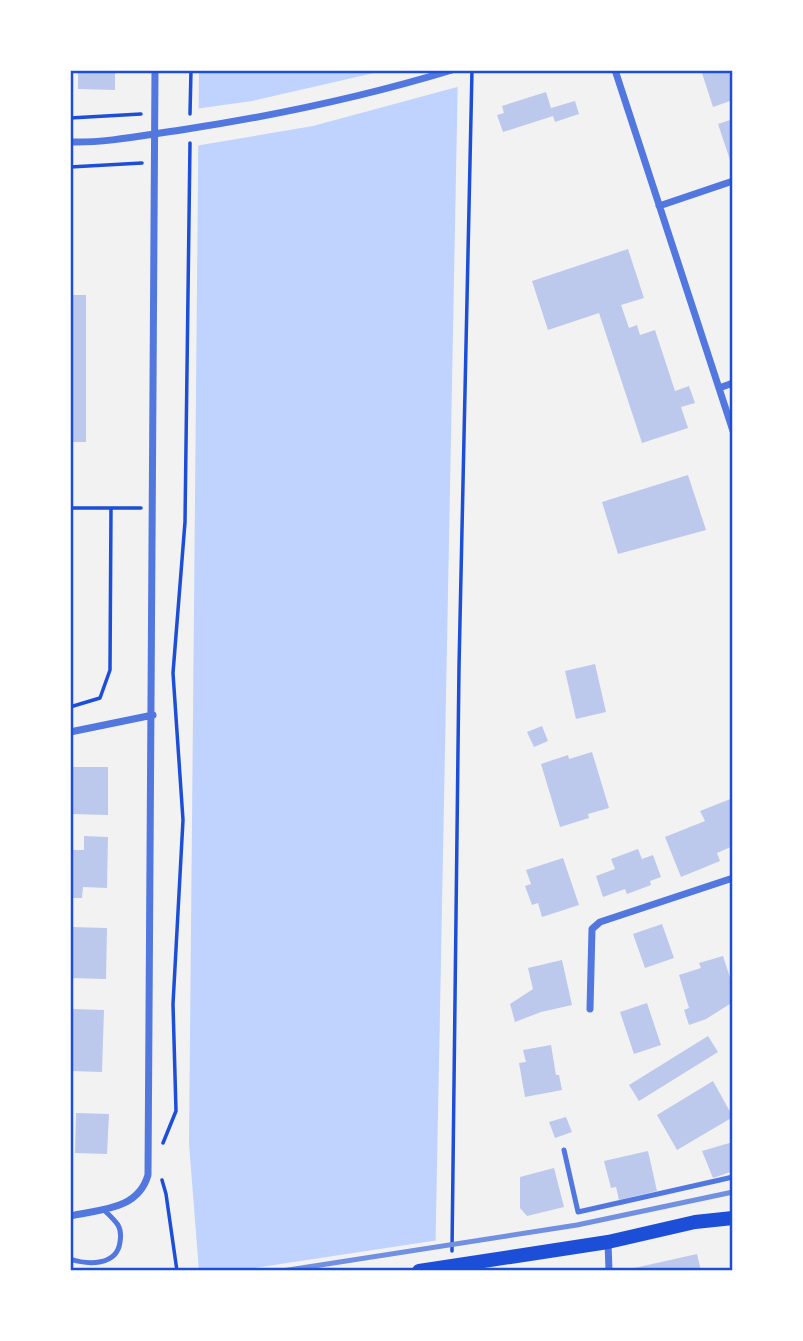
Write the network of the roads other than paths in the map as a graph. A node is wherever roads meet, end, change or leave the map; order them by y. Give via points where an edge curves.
1 (155, 70) edge
2 (452, 70) edge
3 (615, 70) edge
4 (70, 142) edge
5 (733, 181) edge
6 (660, 206) junction
7 (733, 383) edge
8 (719, 388) junction
9 (733, 431) edge
10 (153, 715) junction
11 (70, 732) edge
12 (733, 878) edge
13 (590, 1009) dead end
14 (564, 1150) dead end
15 (733, 1177) edge
16 (103, 1209) junction
17 (70, 1216) edge
18 (733, 1218) edge
19 (608, 1242) junction
20 (70, 1259) edge
21 (419, 1271) edge
22 (609, 1271) edge

1 - 10 street
2 - 4 street via 250,120
3 - 6 street
5 - 6 street
6 - 8 street
7 - 8 street
8 - 9 street
10 - 11 street
10 - 16 street via 149,1166 144,1188 134,1199
12 - 13 street via 600,922 592,929
14 - 15 lane via 578,1212
16 - 17 street
16 - 20 lane via 120,1231 116,1254 94,1263
18 - 19 main road
19 - 21 main road
19 - 22 street

